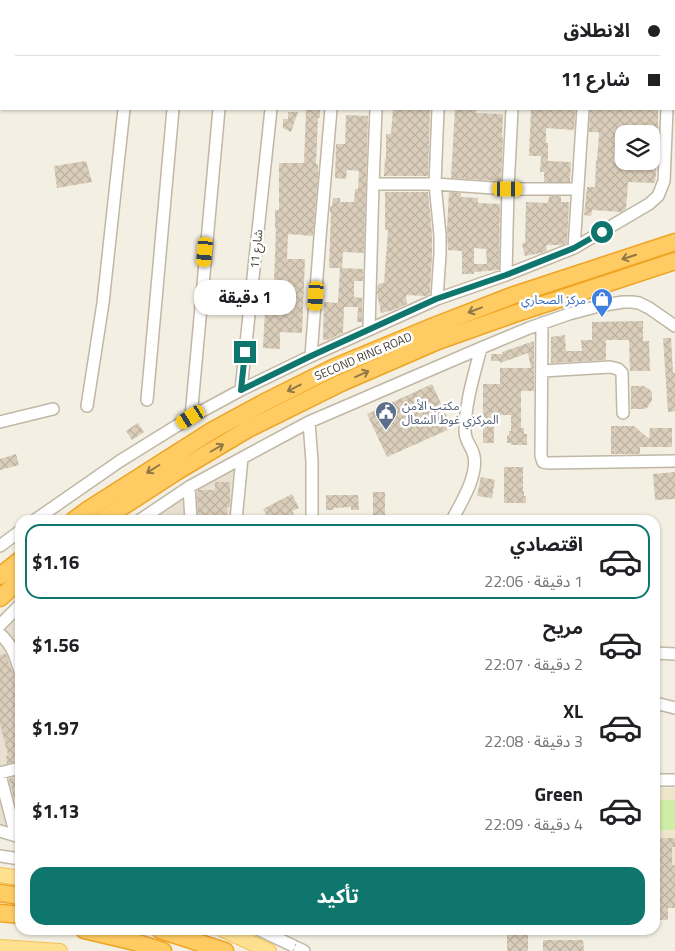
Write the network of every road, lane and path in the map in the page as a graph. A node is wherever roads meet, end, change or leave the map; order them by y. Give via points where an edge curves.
1 (124, 110) edge
2 (173, 110) edge
3 (219, 110) edge
4 (270, 110) edge
5 (331, 110) edge
6 (376, 110) edge
7 (438, 110) edge
8 (512, 110) edge
9 (583, 110) edge
10 (666, 110) edge
11 (372, 184) junction
12 (435, 184) junction
13 (508, 189) junction
14 (578, 189) junction
15 (675, 242) edge
16 (574, 248) junction
17 (675, 261) edge
18 (506, 275) junction
19 (436, 299) junction
20 (542, 324) junction
21 (675, 326) edge
22 (369, 330) junction
23 (481, 348) junction
24 (311, 356) junction
25 (542, 371) junction
26 (241, 390) junction
27 (147, 400) dead end
28 (87, 406) dead end
29 (53, 409) dead end
30 (623, 413) dead end
31 (191, 417) junction
32 (0, 422) edge
33 (309, 422) junction
34 (242, 458) junction
35 (675, 461) edge
36 (189, 487) junction
37 (42, 515) edge
38 (81, 515) edge
39 (110, 515) edge
40 (147, 515) edge
41 (191, 515) edge
42 (236, 515) edge
43 (312, 515) edge
44 (455, 515) edge
45 (15, 533) edge
46 (1, 540) edge
47 (15, 564) edge
48 (0, 576) edge
49 (15, 584) edge
50 (0, 598) edge
51 (15, 611) edge
52 (0, 625) edge
53 (0, 634) edge
54 (660, 653) edge
55 (675, 654) edge
56 (15, 657) edge
57 (660, 704) edge
58 (675, 708) edge
59 (15, 770) edge
60 (0, 774) edge
61 (660, 780) edge
62 (675, 780) edge
63 (15, 826) edge
64 (0, 831) edge
65 (15, 835) edge
66 (0, 856) edge
67 (15, 858) edge
68 (0, 875) edge
69 (15, 877) edge
70 (0, 893) edge
71 (15, 895) edge
72 (0, 913) edge
73 (15, 914) edge
74 (105, 935) edge
75 (176, 935) edge
76 (234, 935) edge
77 (270, 935) edge
78 (297, 941) dead end
79 (0, 947) edge
80 (60, 951) edge
81 (163, 951) edge
82 (225, 951) edge
83 (269, 951) edge
84 (293, 951) edge
85 (304, 951) edge

1 - 28 street via 103,303
2 - 27 street
3 - 31 street
4 - 26 street, شارع 11
5 - 24 street
6 - 11 street
7 - 12 street
8 - 13 street
9 - 14 street
10 - 16 street via 664,181 658,196
11 - 12 street
11 - 22 street
12 - 13 street
12 - 19 street via 440,235
13 - 14 street
13 - 18 street
14 - 16 street
15 -> 38 highway, SECOND RING ROAD via 514,295 335,367 213,430
16 - 18 street
39 -> 17 highway, SECOND RING ROAD via 248,429 341,383 438,341
18 - 19 street
19 - 22 street
20 - 21 street via 599,306 632,302 649,308
20 - 23 street
20 - 25 street
22 - 24 street
23 - 33 street
23 - 44 street via 470,386 466,418 465,434 475,457 473,475
24 - 26 street
25 - 30 street via 618,369 622,373
25 - 35 street via 543,462
26 - 31 street
29 - 32 street
31 - 37 street
33 - 34 street
33 - 43 street
34 - 36 street
34 - 42 street
36 - 40 street
36 - 41 street
45 - 46 street
47 - 48 highway
49 - 50 highway
51 - 52 street
53 - 56 street via 9,643
54 - 55 street
57 - 58 street
59 - 60 street
60 - 63 street
61 - 62 street
64 - 65 street
66 - 67 street
68 - 69 main road
70 - 71 highway
72 - 73 highway
74 - 81 highway
75 - 82 highway
76 - 83 main road
77 - 85 street
78 - 84 path, bridge
79 - 80 main road

